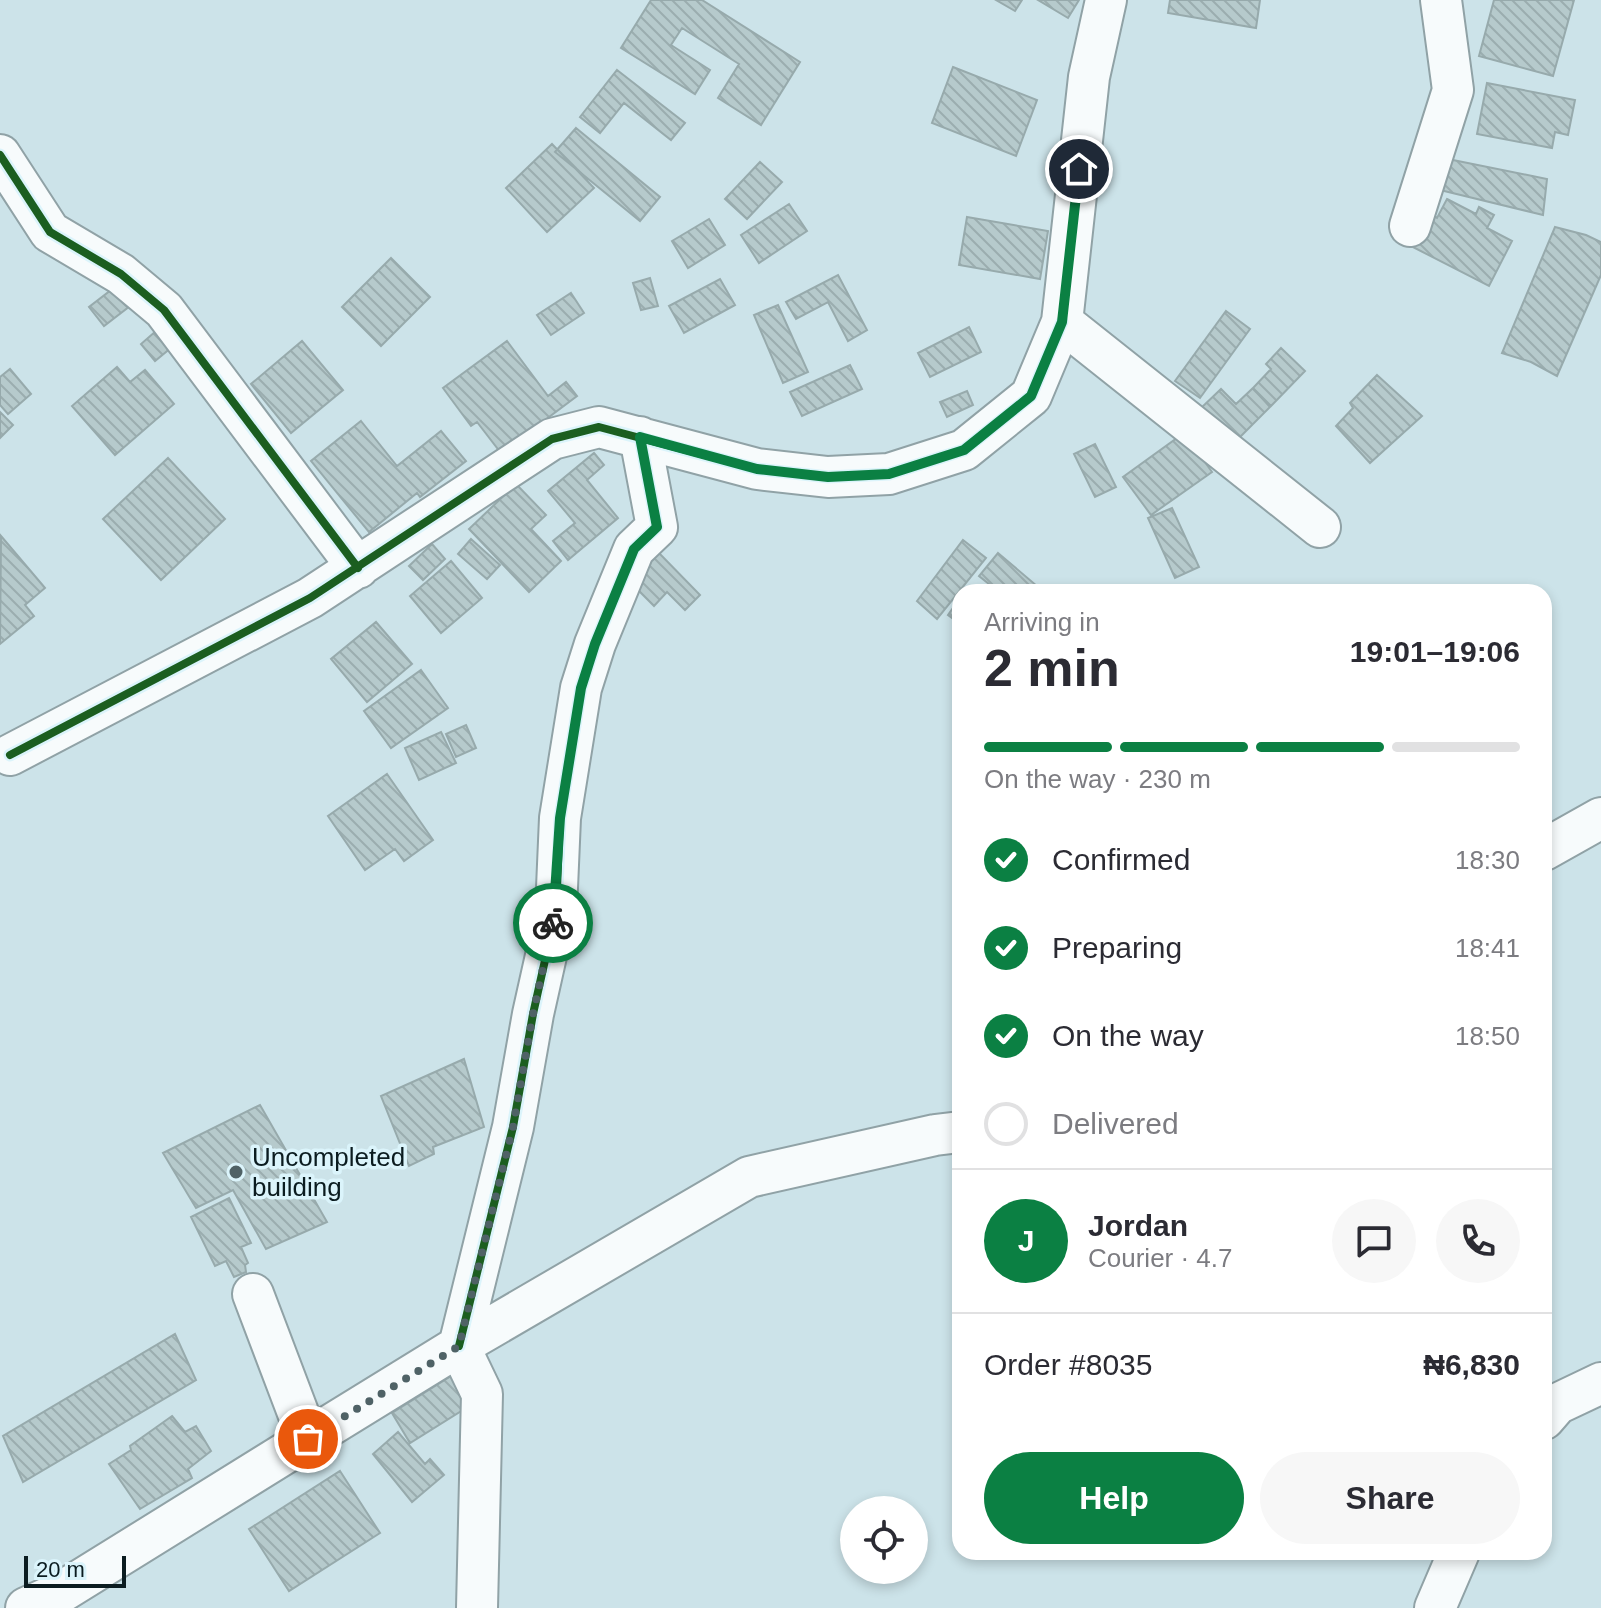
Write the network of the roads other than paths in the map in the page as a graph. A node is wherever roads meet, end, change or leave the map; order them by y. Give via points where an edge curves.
1 (1106, 0) edge
2 (1441, 0) edge
3 (0, 155) edge
4 (1410, 226) dead end
5 (1062, 322) junction
6 (640, 437) junction
7 (1320, 527) dead end
8 (358, 568) junction
9 (3, 752) edge
10 (1601, 818) edge
11 (1552, 846) edge
12 (952, 1133) edge
13 (253, 1294) dead end
14 (459, 1346) junction
15 (1601, 1383) edge
16 (1552, 1410) edge
17 (308, 1439) junction
18 (1456, 1560) edge
19 (26, 1608) edge
20 (477, 1608) edge
21 (1435, 1608) edge

1 - 5 street via 1089,77
2 - 4 street via 1453,90
3 - 8 street via 50,232 121,274 164,310
5 - 6 street via 1031,396 964,450 889,474 828,477 757,469
5 - 7 street
6 - 8 street via 599,427 552,439
6 - 14 street via 657,527 634,549 581,688 560,818 556,911 513,1127
8 - 9 street via 310,598
10 - 11 street
12 - 14 street via 749,1177
13 - 17 street
14 - 17 street
14 - 20 street via 482,1394
15 - 16 street
17 - 19 street via 63,1591
18 - 21 street

